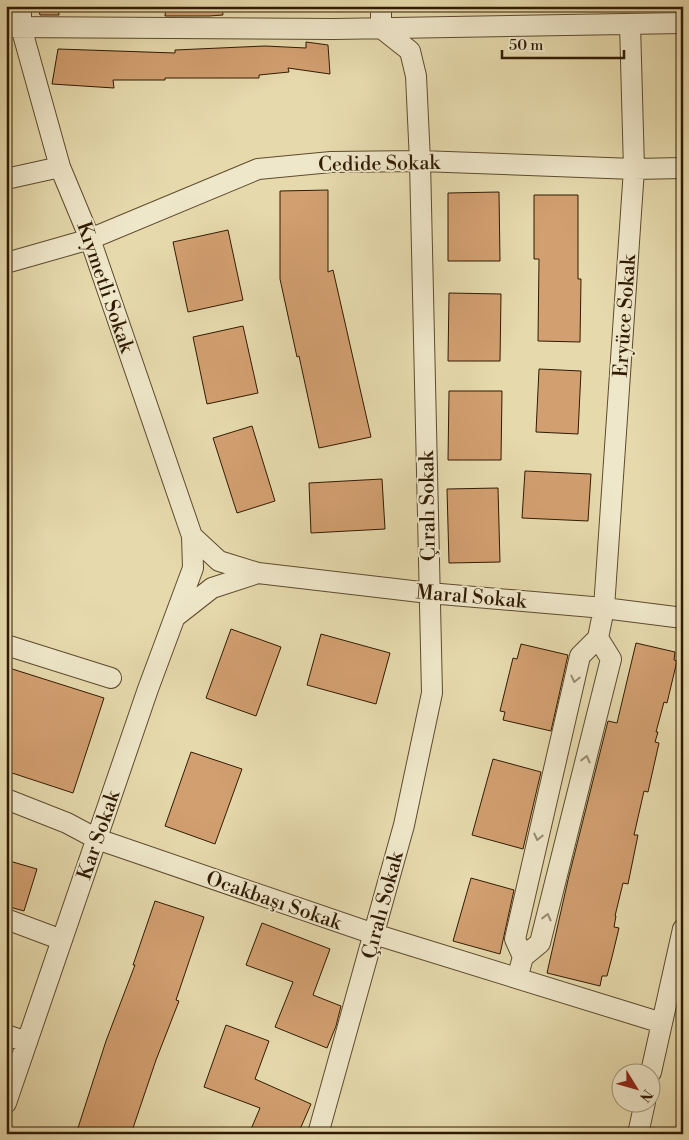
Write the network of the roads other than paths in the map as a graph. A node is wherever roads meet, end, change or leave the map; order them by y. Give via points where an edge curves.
1 (21, 6) edge
2 (381, 6) edge
3 (683, 23) edge
4 (630, 24) junction
5 (14, 27) edge
6 (381, 28) junction
7 (420, 161) junction
8 (60, 167) junction
9 (683, 168) edge
10 (634, 169) junction
11 (6, 179) edge
12 (90, 239) junction
13 (6, 263) edge
14 (192, 536) junction
15 (193, 568) joint
16 (258, 574) junction
17 (429, 593) junction
18 (604, 608) junction
19 (174, 618) junction
20 (683, 618) edge
21 (598, 638) junction
22 (6, 645) edge
23 (111, 678) dead end
24 (6, 799) edge
25 (97, 839) junction
26 (6, 919) edge
27 (683, 929) edge
28 (374, 934) junction
29 (62, 940) junction
30 (523, 957) junction
31 (678, 978) edge
32 (517, 979) junction
33 (662, 1023) junction
34 (6, 1035) edge
35 (27, 1042) junction
36 (653, 1062) edge
37 (6, 1102) edge
38 (643, 1112) edge
39 (318, 1134) edge
40 (638, 1134) edge

1 - 5 street, Kıymetli Sokak
2 - 6 street
3 - 4 street
4 - 6 street
4 - 10 street, Eryüce Sokak
5 - 6 street
5 - 8 street, Kıymetli Sokak
6 - 7 street, Çıralı Sokak via 410,51 416,76
7 - 10 street, Cedide Sokak
7 - 12 street, Cedide Sokak via 331,162 258,169
7 - 17 street, Çıralı Sokak
8 - 11 street
8 - 12 street, Kıymetli Sokak
9 - 10 street, Cedide Sokak
10 - 18 street, Eryüce Sokak
12 - 13 street, Cedide Sokak
12 - 14 street, Kıymetli Sokak
14 - 15 street, Kıymetli Sokak
14 - 16 street via 219,561
15 - 19 street, Kar Sokak
16 - 17 street, Maral Sokak
16 - 19 street via 212,588
17 - 18 street, Maral Sokak
17 - 28 street, Çıralı Sokak via 432,693 404,825
18 - 20 street, Maral Sokak
18 - 21 street, Eryüce Sokak
19 - 25 street, Kar Sokak
21 -> 30 street via 580,656 515,940
30 -> 21 street via 540,943 610,658
22 - 23 street
24 - 25 street, Ocakbaşı Sokak via 67,823
25 - 28 street, Ocakbaşı Sokak
25 - 29 street, Kar Sokak
26 - 29 street
27 - 31 street
28 - 32 street, Ocakbaşı Sokak
28 - 39 street, Çıralı Sokak
29 - 35 street, Kar Sokak
30 - 32 street
31 - 33 street
32 - 33 street, Ocakbaşı Sokak
33 - 36 street
34 - 35 street
35 - 37 street, Kar Sokak
38 - 40 street

